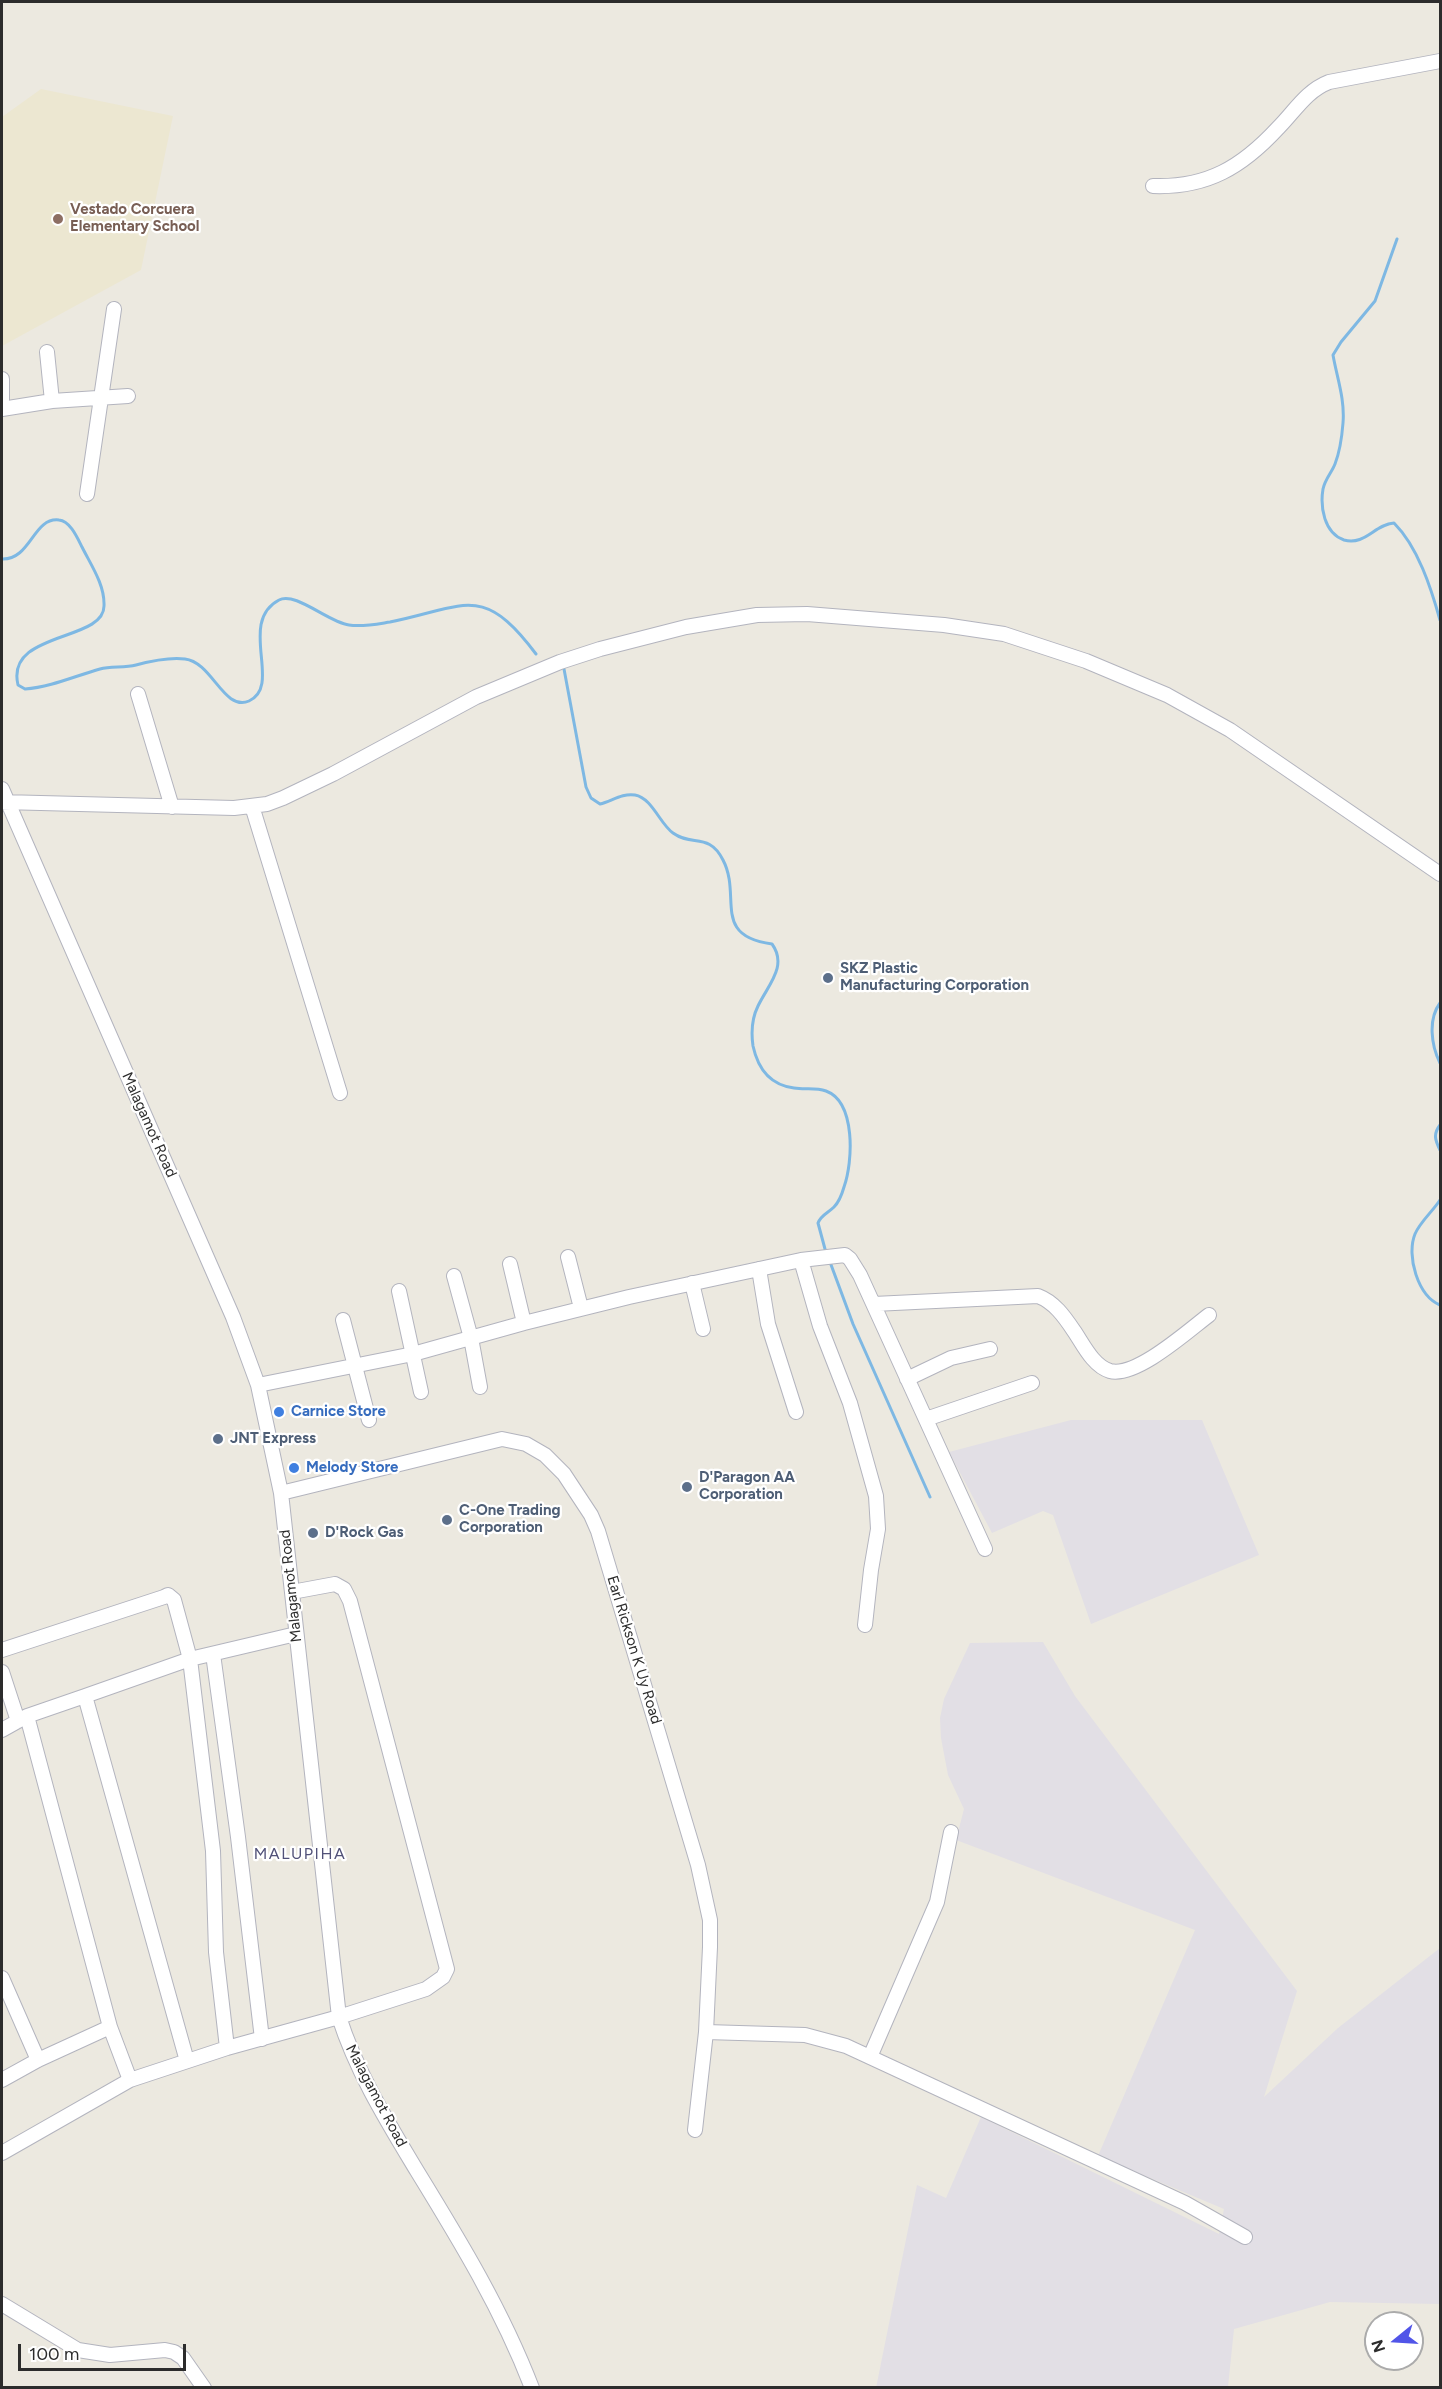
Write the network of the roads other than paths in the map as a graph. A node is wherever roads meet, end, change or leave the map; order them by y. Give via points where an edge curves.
1 (1440, 61) edge
2 (1153, 186) dead end
3 (114, 309) dead end
4 (47, 352) dead end
5 (2, 379) edge
6 (102, 396) junction
7 (128, 396) dead end
8 (2, 400) edge
9 (52, 401) junction
10 (2, 409) edge
11 (87, 494) dead end
12 (138, 694) dead end
13 (3, 797) edge
14 (252, 806) junction
15 (172, 807) junction
16 (1440, 874) edge
17 (340, 1093) dead end
18 (568, 1257) dead end
19 (801, 1260) junction
20 (510, 1264) dead end
21 (759, 1269) junction
22 (454, 1276) dead end
23 (692, 1283) junction
24 (399, 1291) dead end
25 (874, 1304) junction
26 (581, 1308) junction
27 (1209, 1314) dead end
28 (343, 1320) dead end
29 (524, 1323) junction
30 (703, 1329) dead end
31 (471, 1338) junction
32 (990, 1349) dead end
33 (413, 1354) junction
34 (356, 1366) junction
35 (907, 1379) junction
36 (1032, 1383) dead end
37 (258, 1385) junction
38 (480, 1387) dead end
39 (421, 1392) dead end
40 (796, 1412) dead end
41 (926, 1419) junction
42 (369, 1420) dead end
43 (281, 1492) junction
44 (985, 1549) dead end
45 (292, 1592) junction
46 (865, 1625) dead end
47 (296, 1634) junction
48 (2, 1650) edge
49 (213, 1654) junction
50 (190, 1659) junction
51 (2, 1672) edge
52 (85, 1696) junction
53 (22, 1718) junction
54 (2, 1730) edge
55 (951, 1832) dead end
56 (2, 1978) edge
57 (339, 2017) junction
58 (110, 2027) junction
59 (706, 2032) junction
60 (261, 2038) junction
61 (226, 2048) junction
62 (870, 2056) junction
63 (38, 2060) junction
64 (187, 2061) junction
65 (2, 2080) edge
66 (130, 2080) junction
67 (695, 2130) dead end
68 (2, 2153) edge
69 (1245, 2236) dead end
70 (2, 2304) edge
71 (204, 2388) edge
72 (532, 2388) edge

1 - 2 street via 1317,86 1278,129 1234,167 1197,183
3 - 6 street
4 - 9 street
5 - 8 street
6 - 7 street
6 - 9 street
6 - 11 street
9 - 10 street
12 - 15 street
13 - 15 street
13 - 37 street, Malagamot Road via 233,1317
14 - 15 street
14 - 16 street via 293,793 476,697 600,648 705,623 757,615 807,614 1004,634 1086,661 1167,695 1230,730
14 - 17 street
18 - 26 street
19 - 21 street
19 - 25 street via 845,1255 855,1266
19 - 46 street via 820,1326 850,1403 876,1496 878,1529
20 - 29 street
21 - 23 street
21 - 40 street via 768,1324
22 - 31 street
23 - 26 street
23 - 30 street
24 - 33 street
25 - 27 street via 1038,1296 1056,1307 1093,1359 1110,1371 1144,1361
25 - 35 street
26 - 29 street
28 - 34 street
29 - 31 street
31 - 33 street
31 - 38 street
32 - 35 street via 951,1358
33 - 34 street
33 - 39 street
34 - 37 street
34 - 42 street
35 - 41 street
36 - 41 street
37 - 43 street, Malagamot Road
41 - 44 street
43 - 45 street, Malagamot Road
43 - 59 street, Earl Rickson K Uy Road via 502,1438 534,1447 564,1474 598,1531 698,1865 710,1920
45 - 47 street, Malagamot Road
45 - 57 street via 335,1584 344,1589 350,1601 447,1969 436,1984 426,1989
47 - 49 street
47 - 57 street, Malagamot Road
48 - 50 street via 168,1595 174,1600
49 - 50 street
49 - 60 street
50 - 52 street
50 - 61 street via 213,1851 216,1952
51 - 53 street
52 - 53 street
52 - 64 street
53 - 54 street
53 - 58 street
55 - 62 street via 936,1902
56 - 63 street
57 - 60 street
57 - 72 street, Malagamot Road via 350,2051 376,2101 481,2277
58 - 63 street
58 - 66 street
59 - 62 street via 805,2035
59 - 67 street, Earl Rickson K Uy Road
60 - 61 street
61 - 64 street
62 - 69 street
63 - 65 street
64 - 66 street
66 - 68 street
70 - 71 street via 78,2350 110,2355 174,2352 183,2358

